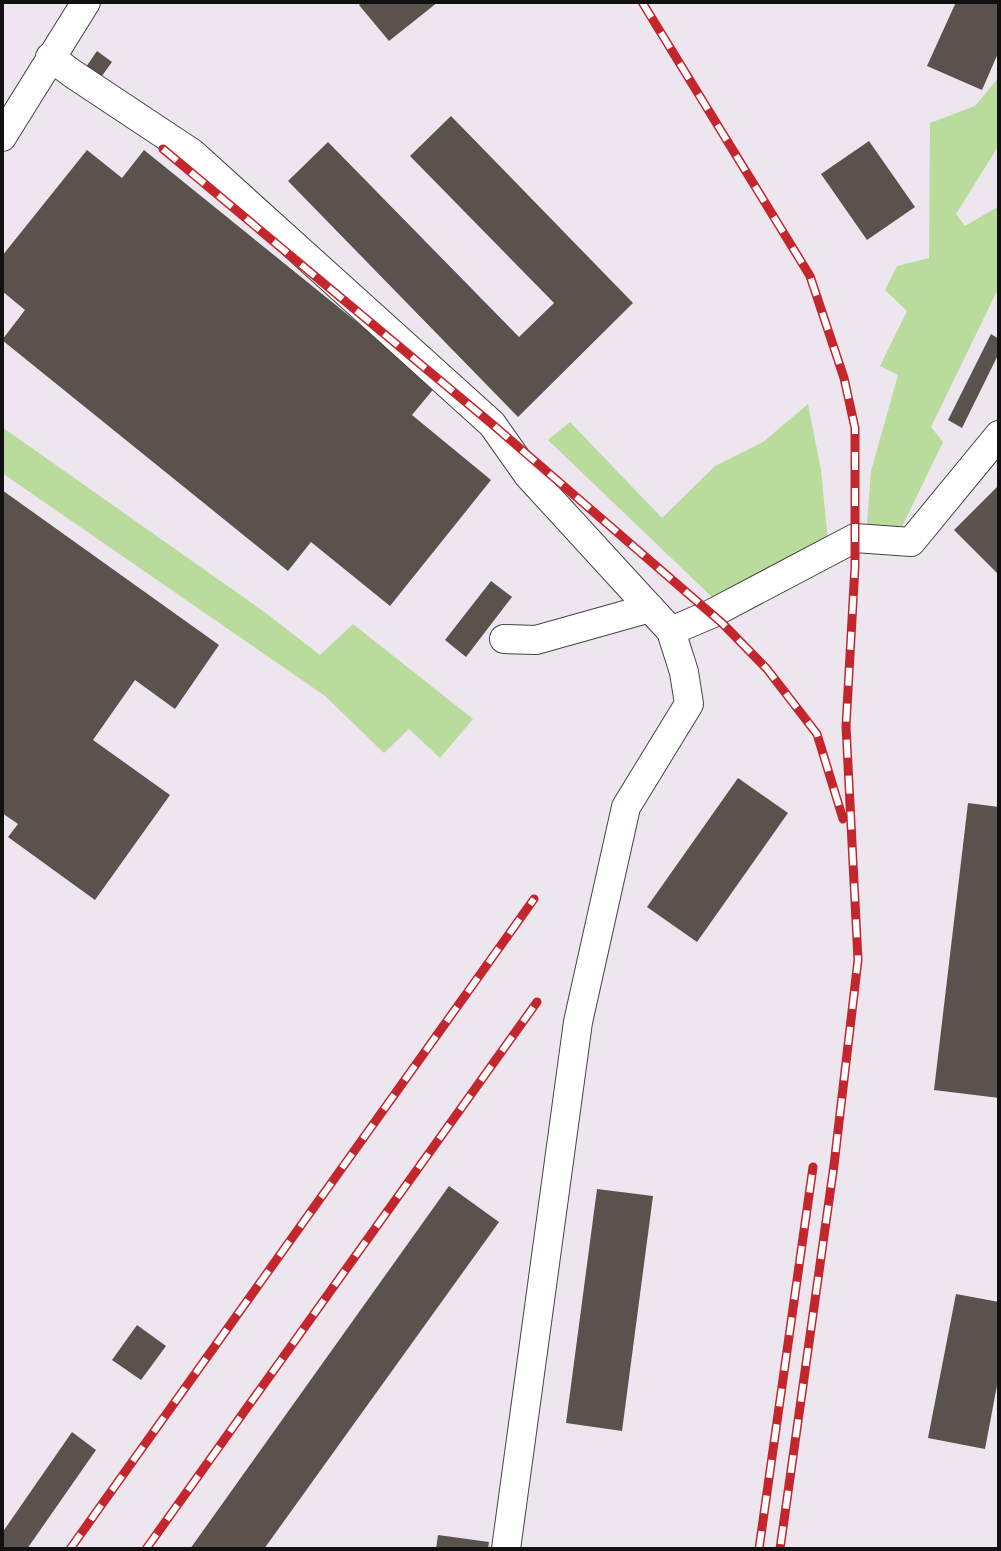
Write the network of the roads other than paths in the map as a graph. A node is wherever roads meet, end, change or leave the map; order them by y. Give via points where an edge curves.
1 (86, 2) edge
2 (50, 57) junction
3 (2, 137) edge
4 (999, 435) edge
5 (650, 608) junction
6 (671, 631) junction
7 (504, 639) dead end
8 (506, 1549) edge

1 - 2 street
2 - 3 street
2 - 5 street via 192,153 492,424 528,475
4 - 6 street via 911,542 855,538
5 - 6 street
5 - 7 street via 536,640
6 - 8 street via 689,704 626,807 578,1022

